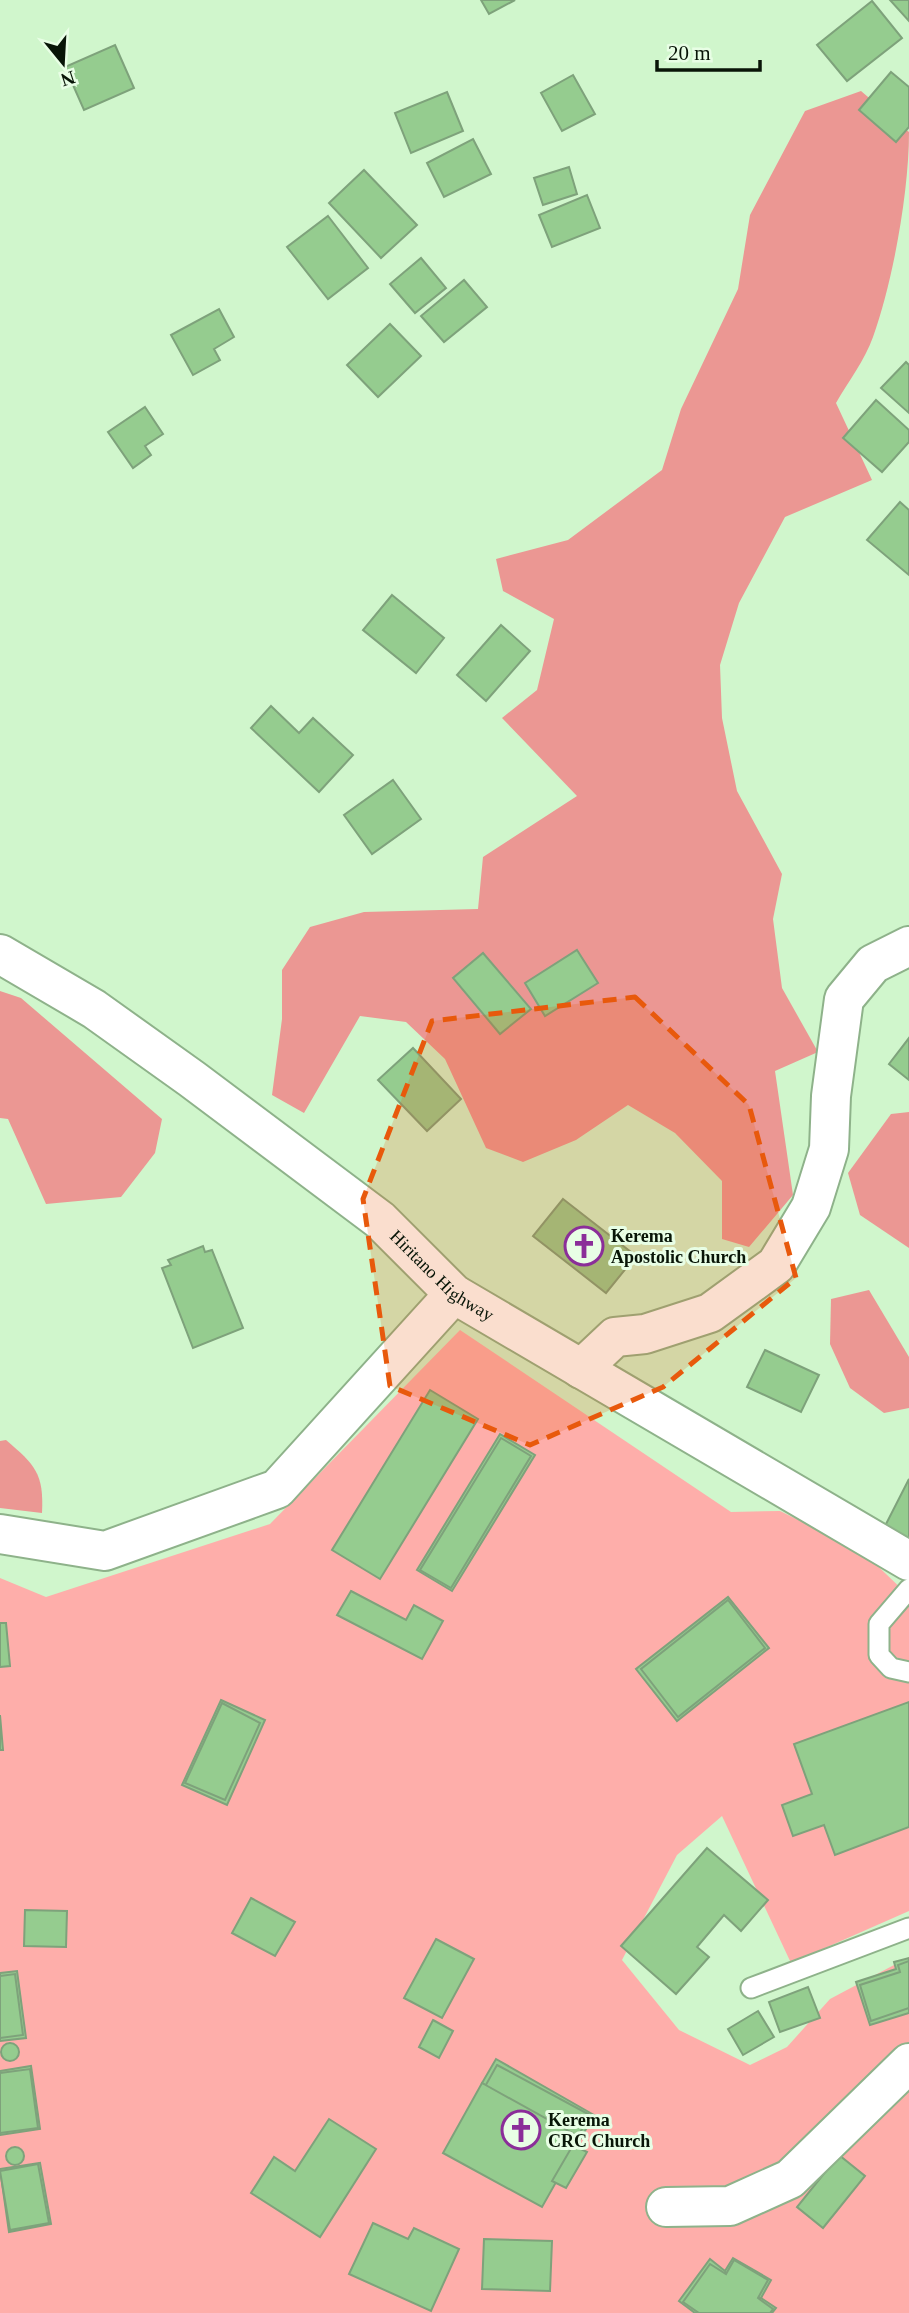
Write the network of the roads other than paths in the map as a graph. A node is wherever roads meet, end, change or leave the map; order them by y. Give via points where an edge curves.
1 (909, 946) edge
2 (0, 954) edge
3 (454, 1294) junction
4 (581, 1369) junction
5 (0, 1534) edge
6 (909, 1561) edge
7 (909, 1589) edge
8 (909, 1672) edge
9 (909, 1928) edge
10 (751, 1988) dead end
11 (909, 2063) edge
12 (666, 2207) dead end

1 - 4 main road via 873,964 844,999 829,1149 811,1207 776,1265 710,1313 645,1334 615,1337
2 - 3 main road, Hiritano Highway via 94,1009 380,1220
3 - 4 main road, Hiritano Highway
3 - 5 main road via 277,1489 104,1551
4 - 6 main road, Hiritano Highway
7 - 8 lane via 880,1624 880,1656 891,1668
9 - 10 lane
11 - 12 main road via 790,2179 730,2206

